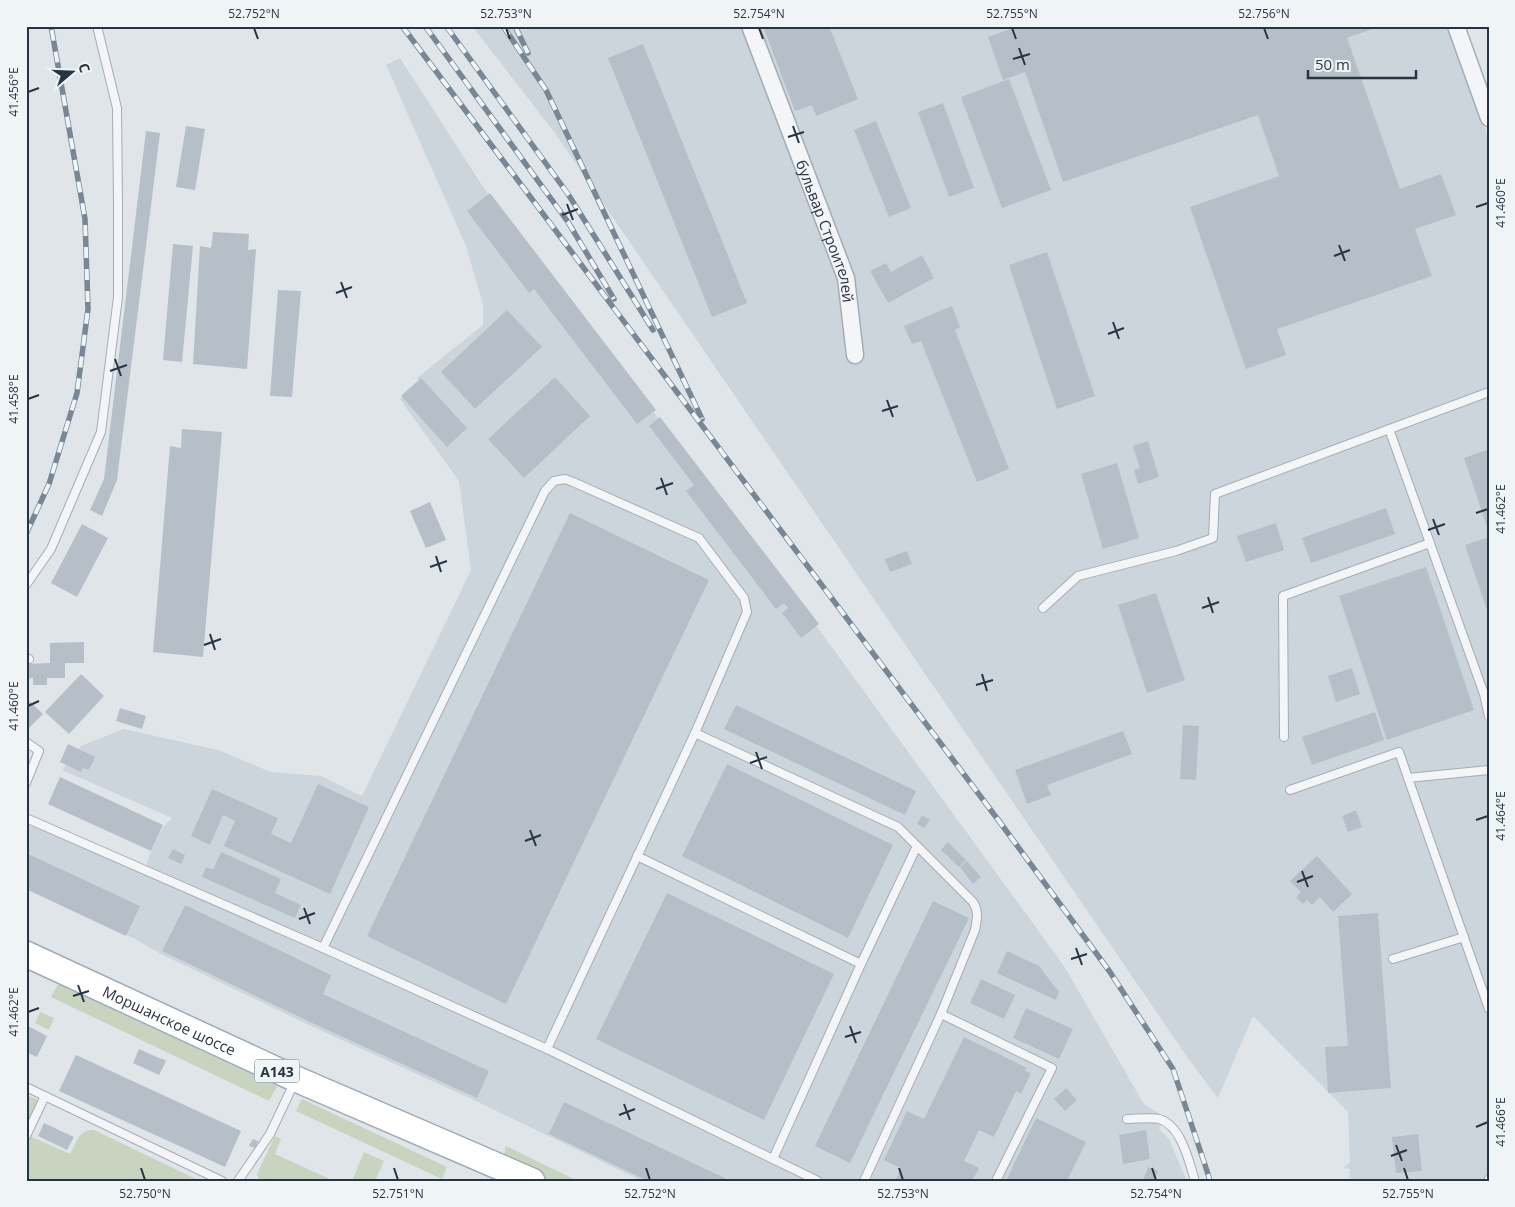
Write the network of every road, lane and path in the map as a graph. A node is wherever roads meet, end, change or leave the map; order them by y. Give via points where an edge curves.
1 (97, 26) edge
2 (750, 26) edge
3 (1456, 26) edge
4 (1489, 118) edge
5 (854, 355) dead end
6 (1489, 392) edge
7 (1390, 429) junction
8 (1430, 543) junction
9 (26, 585) edge
10 (1043, 608) dead end
11 (1489, 716) edge
12 (695, 733) junction
13 (1284, 736) dead end
14 (26, 742) edge
15 (1489, 770) edge
16 (1408, 778) junction
17 (26, 783) edge
18 (1290, 790) dead end
19 (26, 818) edge
20 (917, 846) junction
21 (637, 856) junction
22 (1464, 937) junction
23 (323, 948) junction
24 (26, 954) edge
25 (1393, 959) dead end
26 (861, 964) junction
27 (1489, 1009) edge
28 (940, 1014) junction
29 (547, 1049) junction
30 (296, 1079) junction
31 (26, 1087) edge
32 (45, 1096) junction
33 (1127, 1119) dead end
34 (26, 1136) edge
35 (773, 1159) junction
36 (222, 1181) edge
37 (238, 1181) edge
38 (532, 1181) edge
39 (818, 1181) edge
40 (864, 1181) edge
41 (996, 1181) edge
42 (1195, 1181) edge

1 - 9 lane via 117,108 118,166 118,297 101,432 51,549
2 - 5 street, бульвар Строителей via 846,278
3 - 4 street
6 - 7 lane
7 - 8 lane
7 - 10 lane via 1215,494 1213,538 1078,576
8 - 11 lane
8 - 13 lane via 1283,596
12 - 20 lane via 898,827
12 - 21 lane
12 - 23 lane via 747,612 744,598 699,538 573,482 565,479 554,481 545,491
14 - 17 lane via 39,751
15 - 16 lane
16 - 18 lane via 1399,752
16 - 22 lane
19 - 23 lane
20 - 26 lane
20 - 28 lane via 973,902 977,911 975,930
21 - 26 lane
21 - 29 lane
22 - 25 lane
22 - 27 lane
23 - 29 lane
24 - 30 main road, Моршанское шоссе / А143
26 - 35 lane
28 - 40 lane
28 - 41 lane via 1052,1068
29 - 35 lane
30 - 37 lane via 270,1134
30 - 38 main road, Моршанское шоссе / А143
31 - 32 lane
32 - 34 lane
32 - 36 lane
33 - 42 lane via 1158,1118 1174,1127
35 - 39 lane

